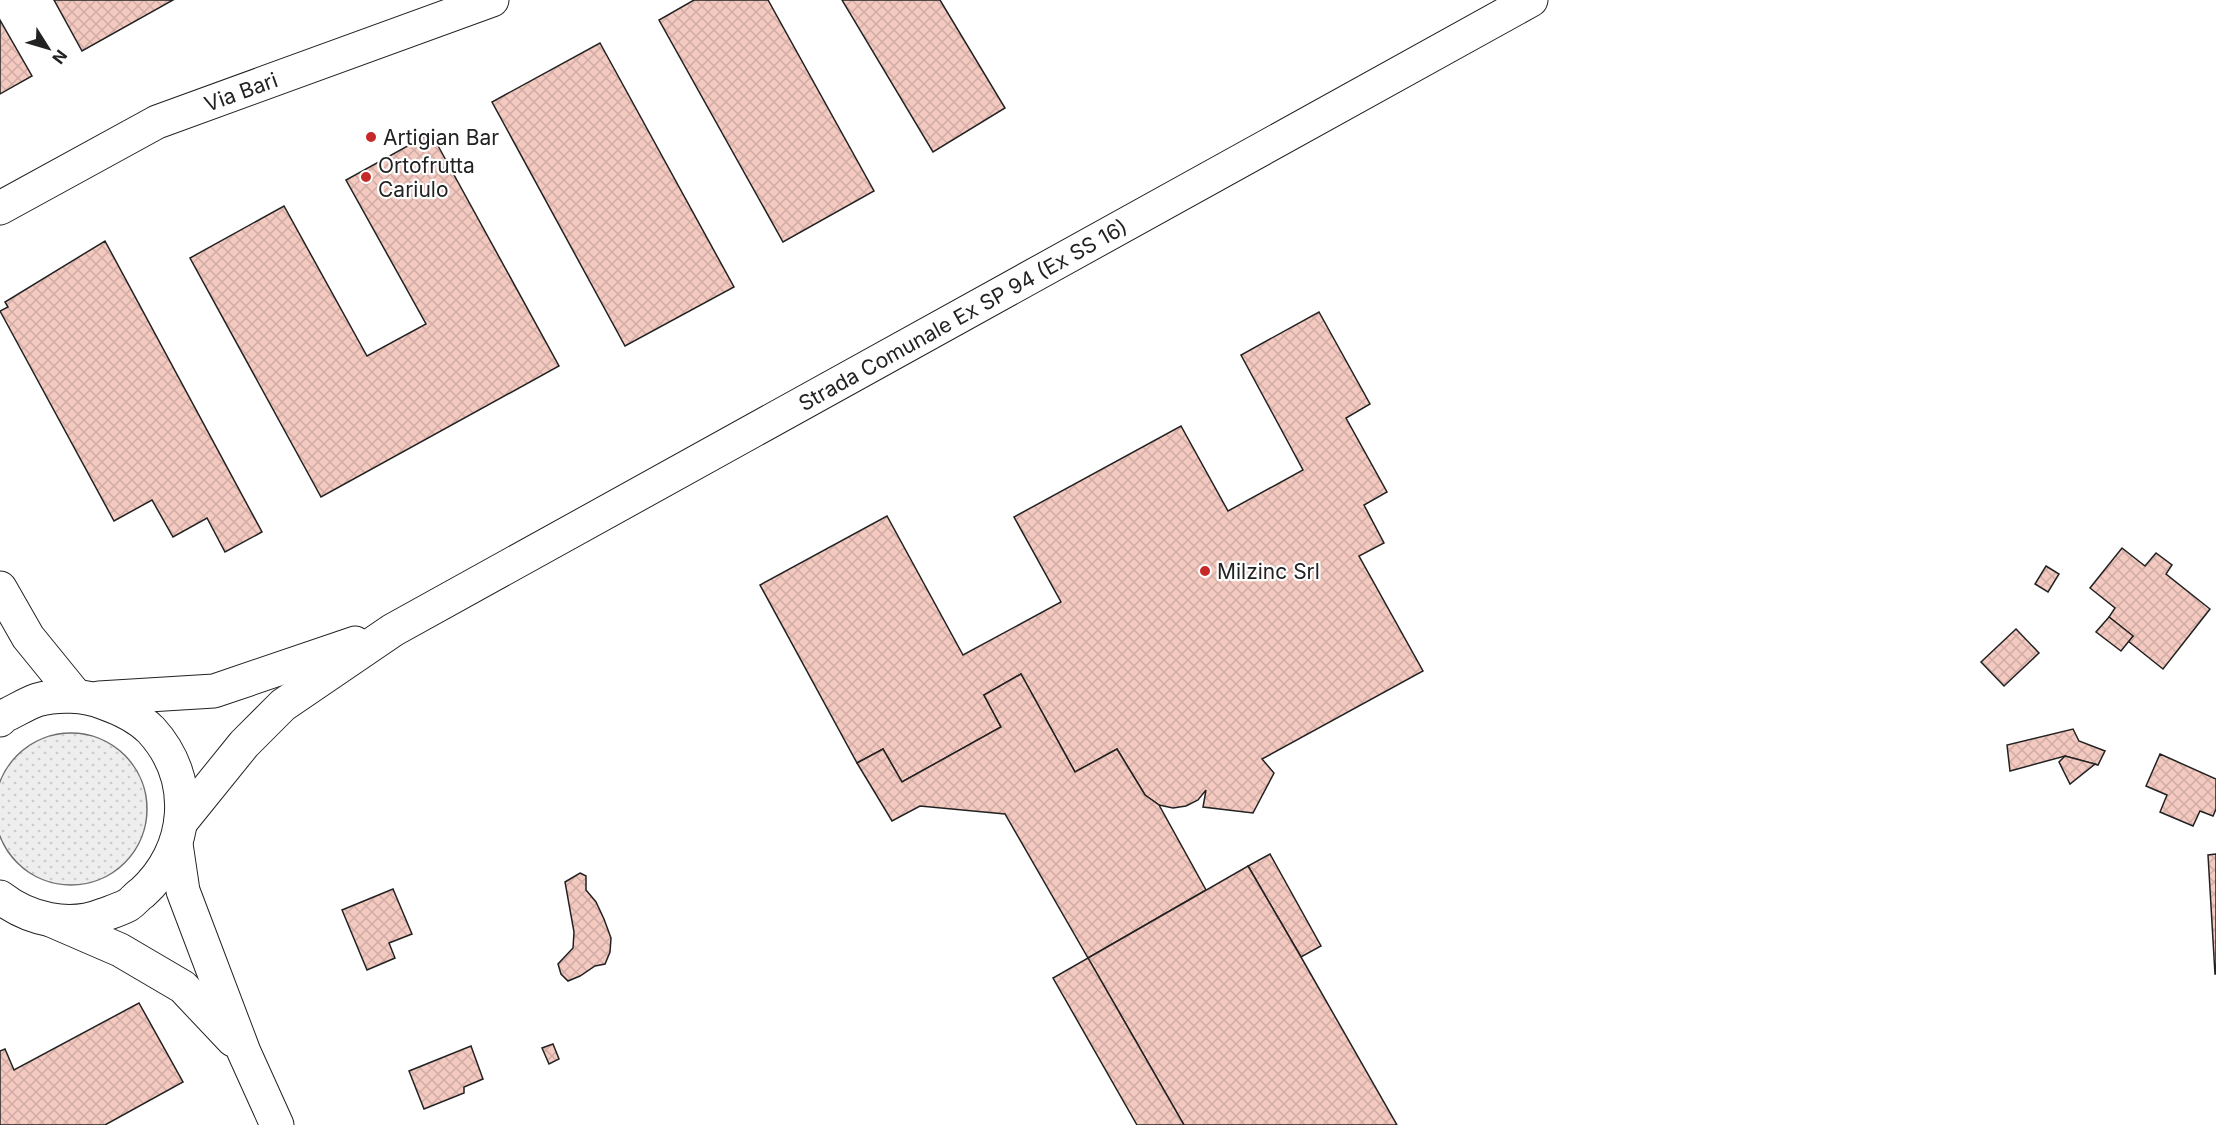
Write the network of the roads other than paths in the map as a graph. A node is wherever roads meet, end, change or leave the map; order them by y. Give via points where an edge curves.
1 (492, 0) edge
2 (1532, 0) edge
3 (0, 208) edge
4 (0, 588) edge
5 (393, 630) junction
6 (85, 697) junction
7 (0, 720) edge
8 (179, 833) junction
9 (0, 897) edge
10 (50, 920) junction
11 (0, 921) edge
12 (244, 1052) junction
13 (277, 1125) edge

1 - 3 main road, Via Bari via 157,122
2 - 5 main road, Strada Comunale Ex SP 94 (Ex SS 16)
4 - 6 main road via 28,638
5 - 6 main road, Strada Comunale Ex SP 94 (Ex SS 16) via 214,691
5 - 8 main road, Strada Comunale Ex SP 94 (Ex SS 16) via 283,705 244,744
6 - 7 main road, Strada Comunale Ex SP 94 (Ex SS 16) via 39,700
6 - 8 main road via 124,710 150,730 170,757 180,789
8 - 10 main road, Strada Comunale Ex SP 94 (Ex SS 16) via 158,878 128,904 92,920
8 - 12 main road via 183,891
9 - 10 main road via 14,908
10 - 11 main road
10 - 12 main road via 120,950 183,987
12 - 13 main road

